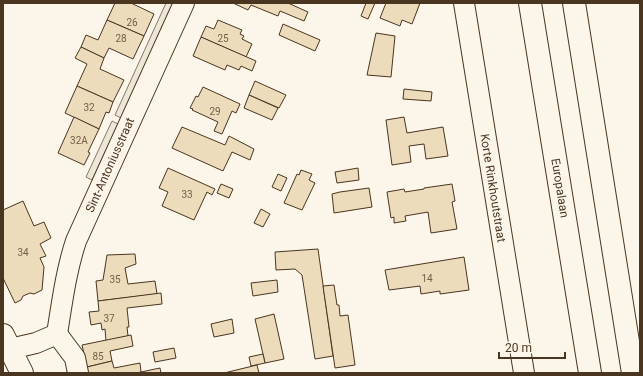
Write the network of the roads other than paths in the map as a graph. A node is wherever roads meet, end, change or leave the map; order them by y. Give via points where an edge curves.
1 (184, 3) edge
2 (464, 3) edge
3 (530, 3) edge
4 (574, 3) edge
5 (57, 334) junction
6 (7, 342) edge
7 (22, 373) edge
8 (78, 373) edge
9 (524, 373) edge
10 (590, 373) edge
11 (633, 373) edge

1 - 5 street, Sint-Antoniusstraat via 76,241
2 - 9 street, Korte Rinkhoutstraat
3 - 10 main road, Europalaan
4 - 11 main road
5 - 6 street via 36,343
5 - 8 street via 75,358
6 - 7 main road

